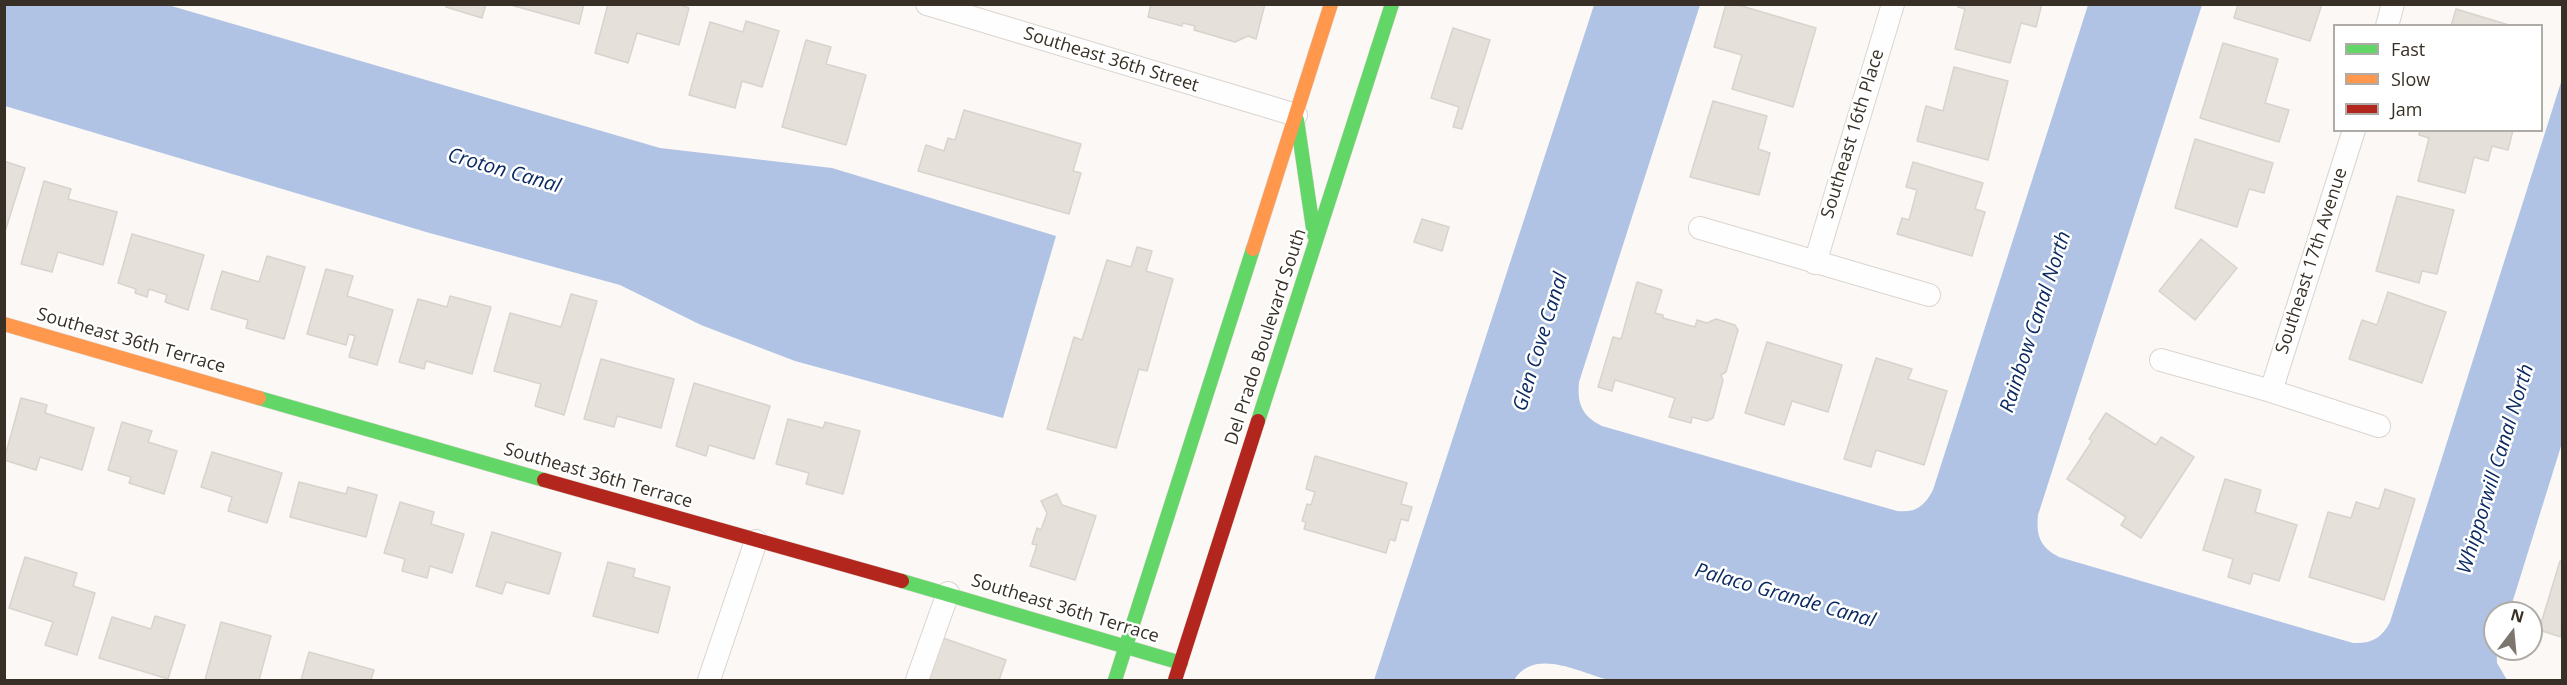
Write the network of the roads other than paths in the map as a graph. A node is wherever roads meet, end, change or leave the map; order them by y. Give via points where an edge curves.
1 (1331, 4) edge
2 (1392, 4) edge
3 (1893, 4) edge
4 (2394, 4) edge
5 (928, 5) edge
6 (2388, 24) edge
7 (1296, 115) junction
8 (2353, 132) edge
9 (1700, 228) dead end
10 (1315, 245) junction
11 (1815, 263) junction
12 (1929, 295) dead end
13 (4, 324) edge
14 (2161, 360) dead end
15 (2271, 391) junction
16 (2379, 426) dead end
17 (756, 541) junction
18 (948, 593) junction
19 (1127, 645) junction
20 (1181, 663) junction
21 (709, 681) edge
22 (917, 681) edge
23 (1115, 681) edge
24 (1175, 681) edge

1 - 7 main road
2 - 10 main road, Del Prado Boulevard South
3 - 11 street, Southeast 16th Place
4 - 6 street
5 - 7 street, Southeast 36th Street
7 - 10 main road
7 - 19 main road
8 - 15 street, Southeast 17th Avenue
9 - 11 street
10 - 20 main road, Del Prado Boulevard South
11 - 12 street
13 - 17 main road, Southeast 36th Terrace
14 - 15 street
15 - 16 street
17 - 18 main road, Southeast 36th Terrace
17 - 21 street
18 - 19 main road, Southeast 36th Terrace
18 - 22 street
19 - 20 main road, Southeast 36th Terrace
19 - 23 main road
20 - 24 main road, Del Prado Boulevard South

